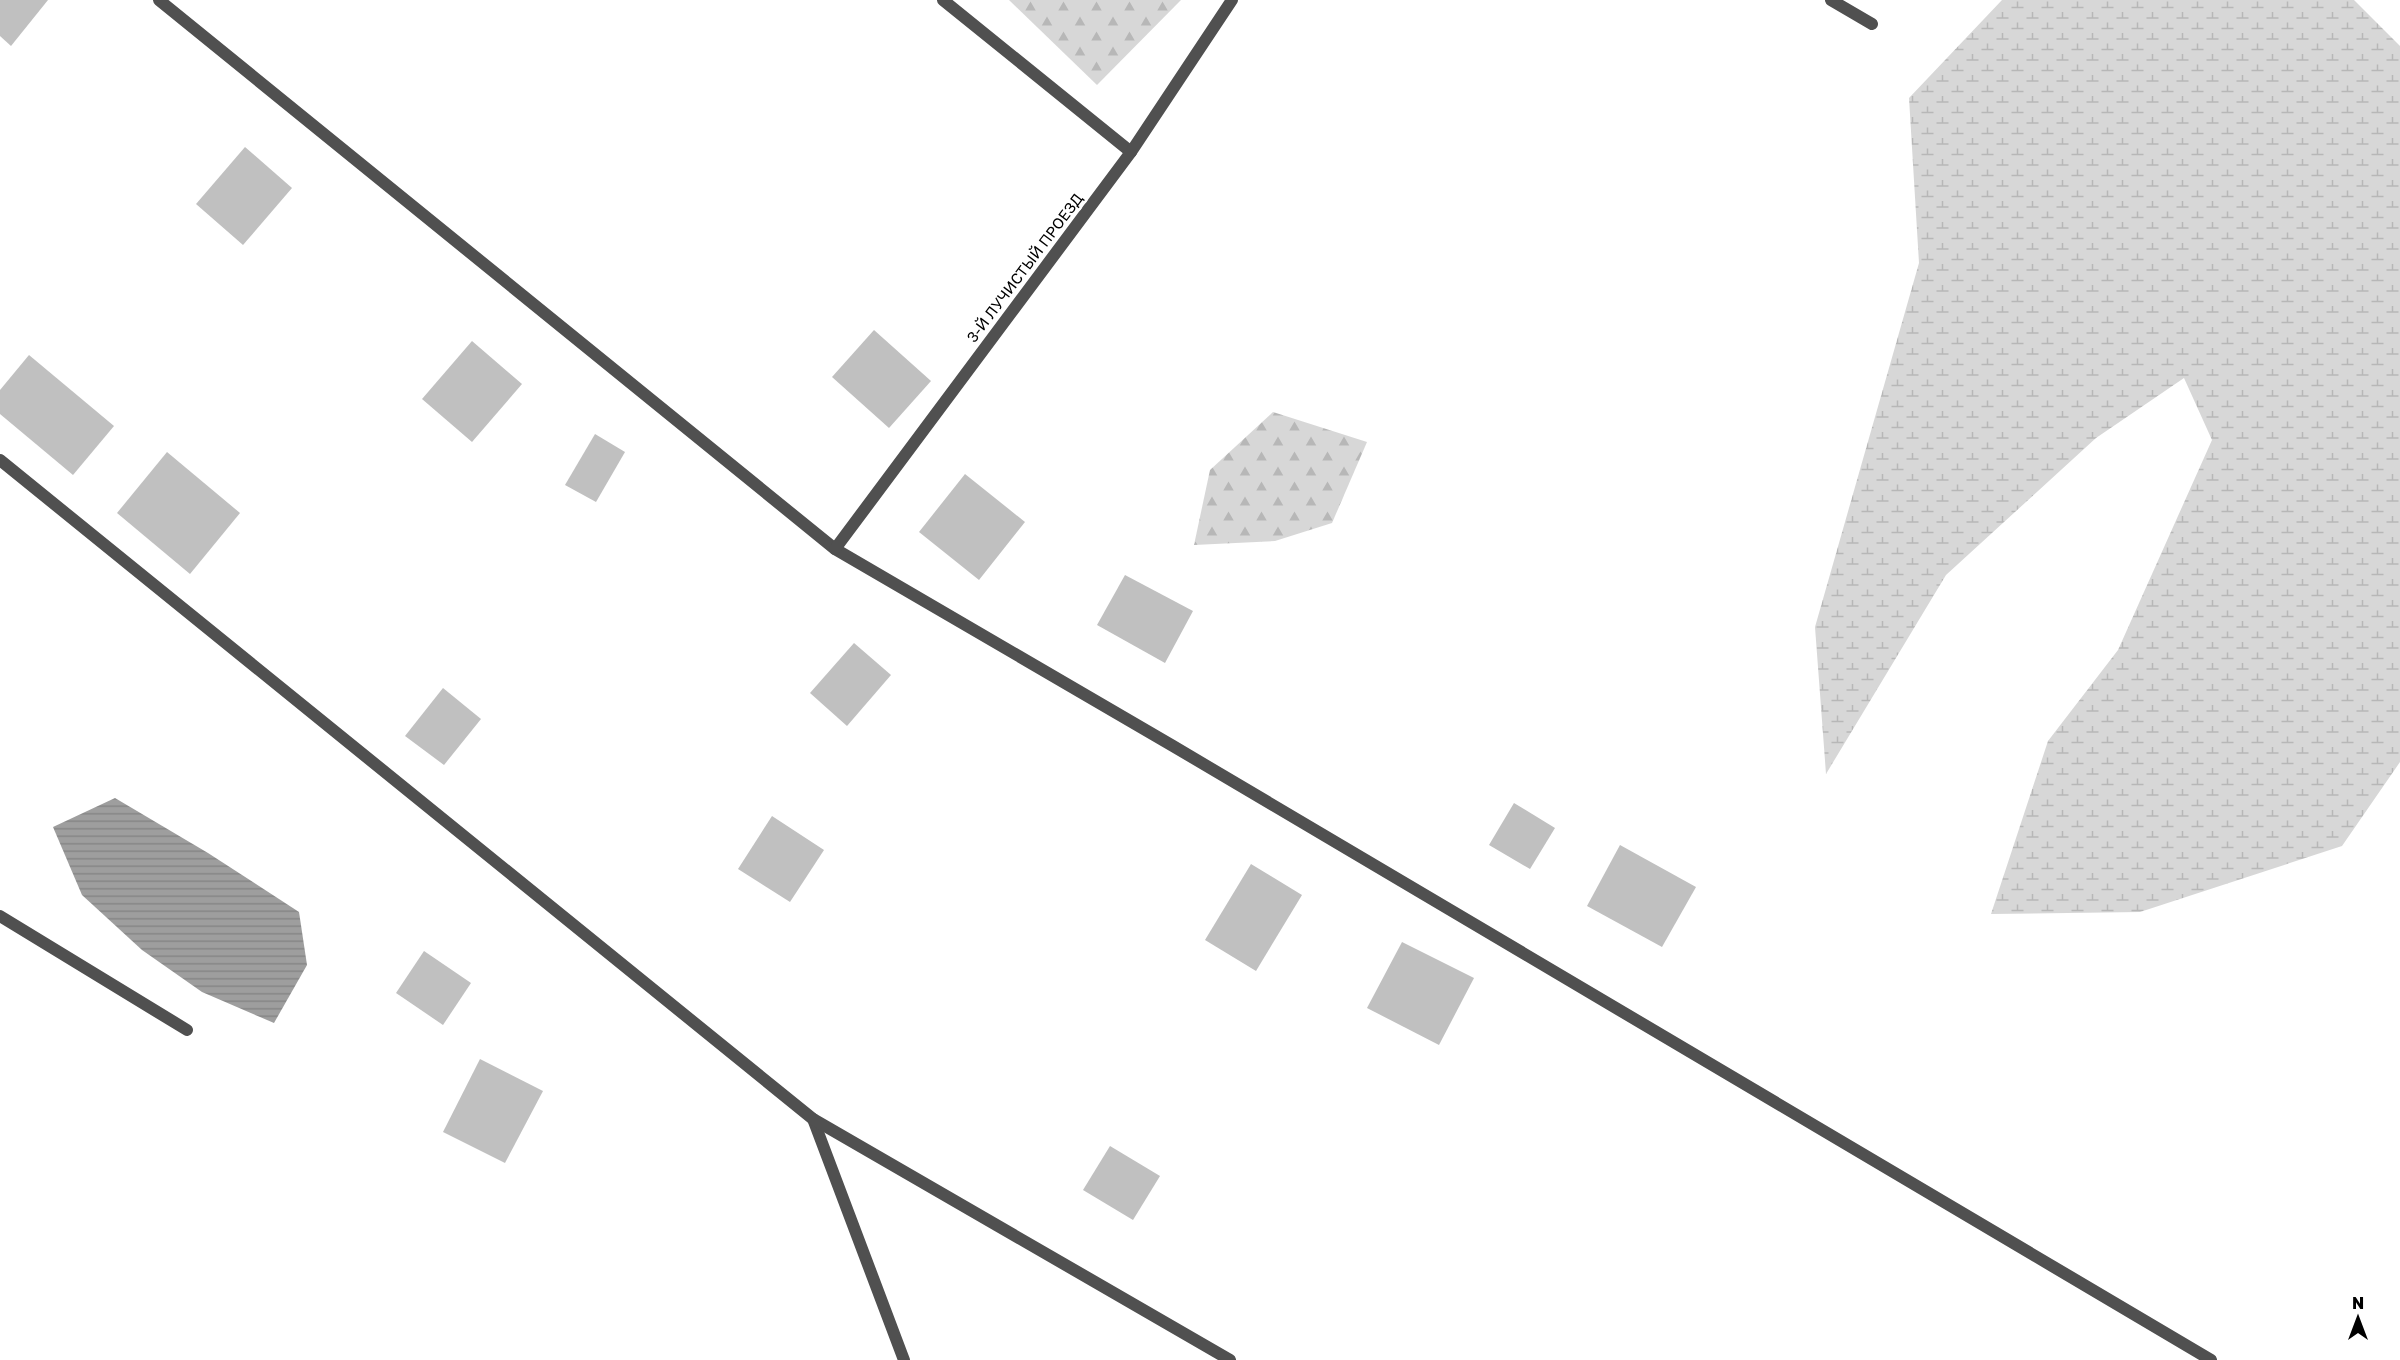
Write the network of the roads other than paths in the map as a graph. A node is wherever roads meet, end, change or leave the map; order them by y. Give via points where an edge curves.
1 (159, 0) edge
2 (943, 0) edge
3 (1232, 0) edge
4 (1831, 0) edge
5 (1872, 24) dead end
6 (1131, 152) junction
7 (0, 460) edge
8 (835, 549) junction
9 (0, 916) edge
10 (186, 1030) dead end
11 (813, 1119) junction
12 (904, 1360) edge
13 (1230, 1360) edge
14 (2211, 1360) edge

1 - 8 street
2 - 6 street
3 - 6 street, 3-Й ЛУЧИСТЫЙ ПРОЕЗД
4 - 5 street
6 - 8 street, 3-Й ЛУЧИСТЫЙ ПРОЕЗД
7 - 11 street
8 - 14 street
9 - 10 street
11 - 12 street
11 - 13 street

